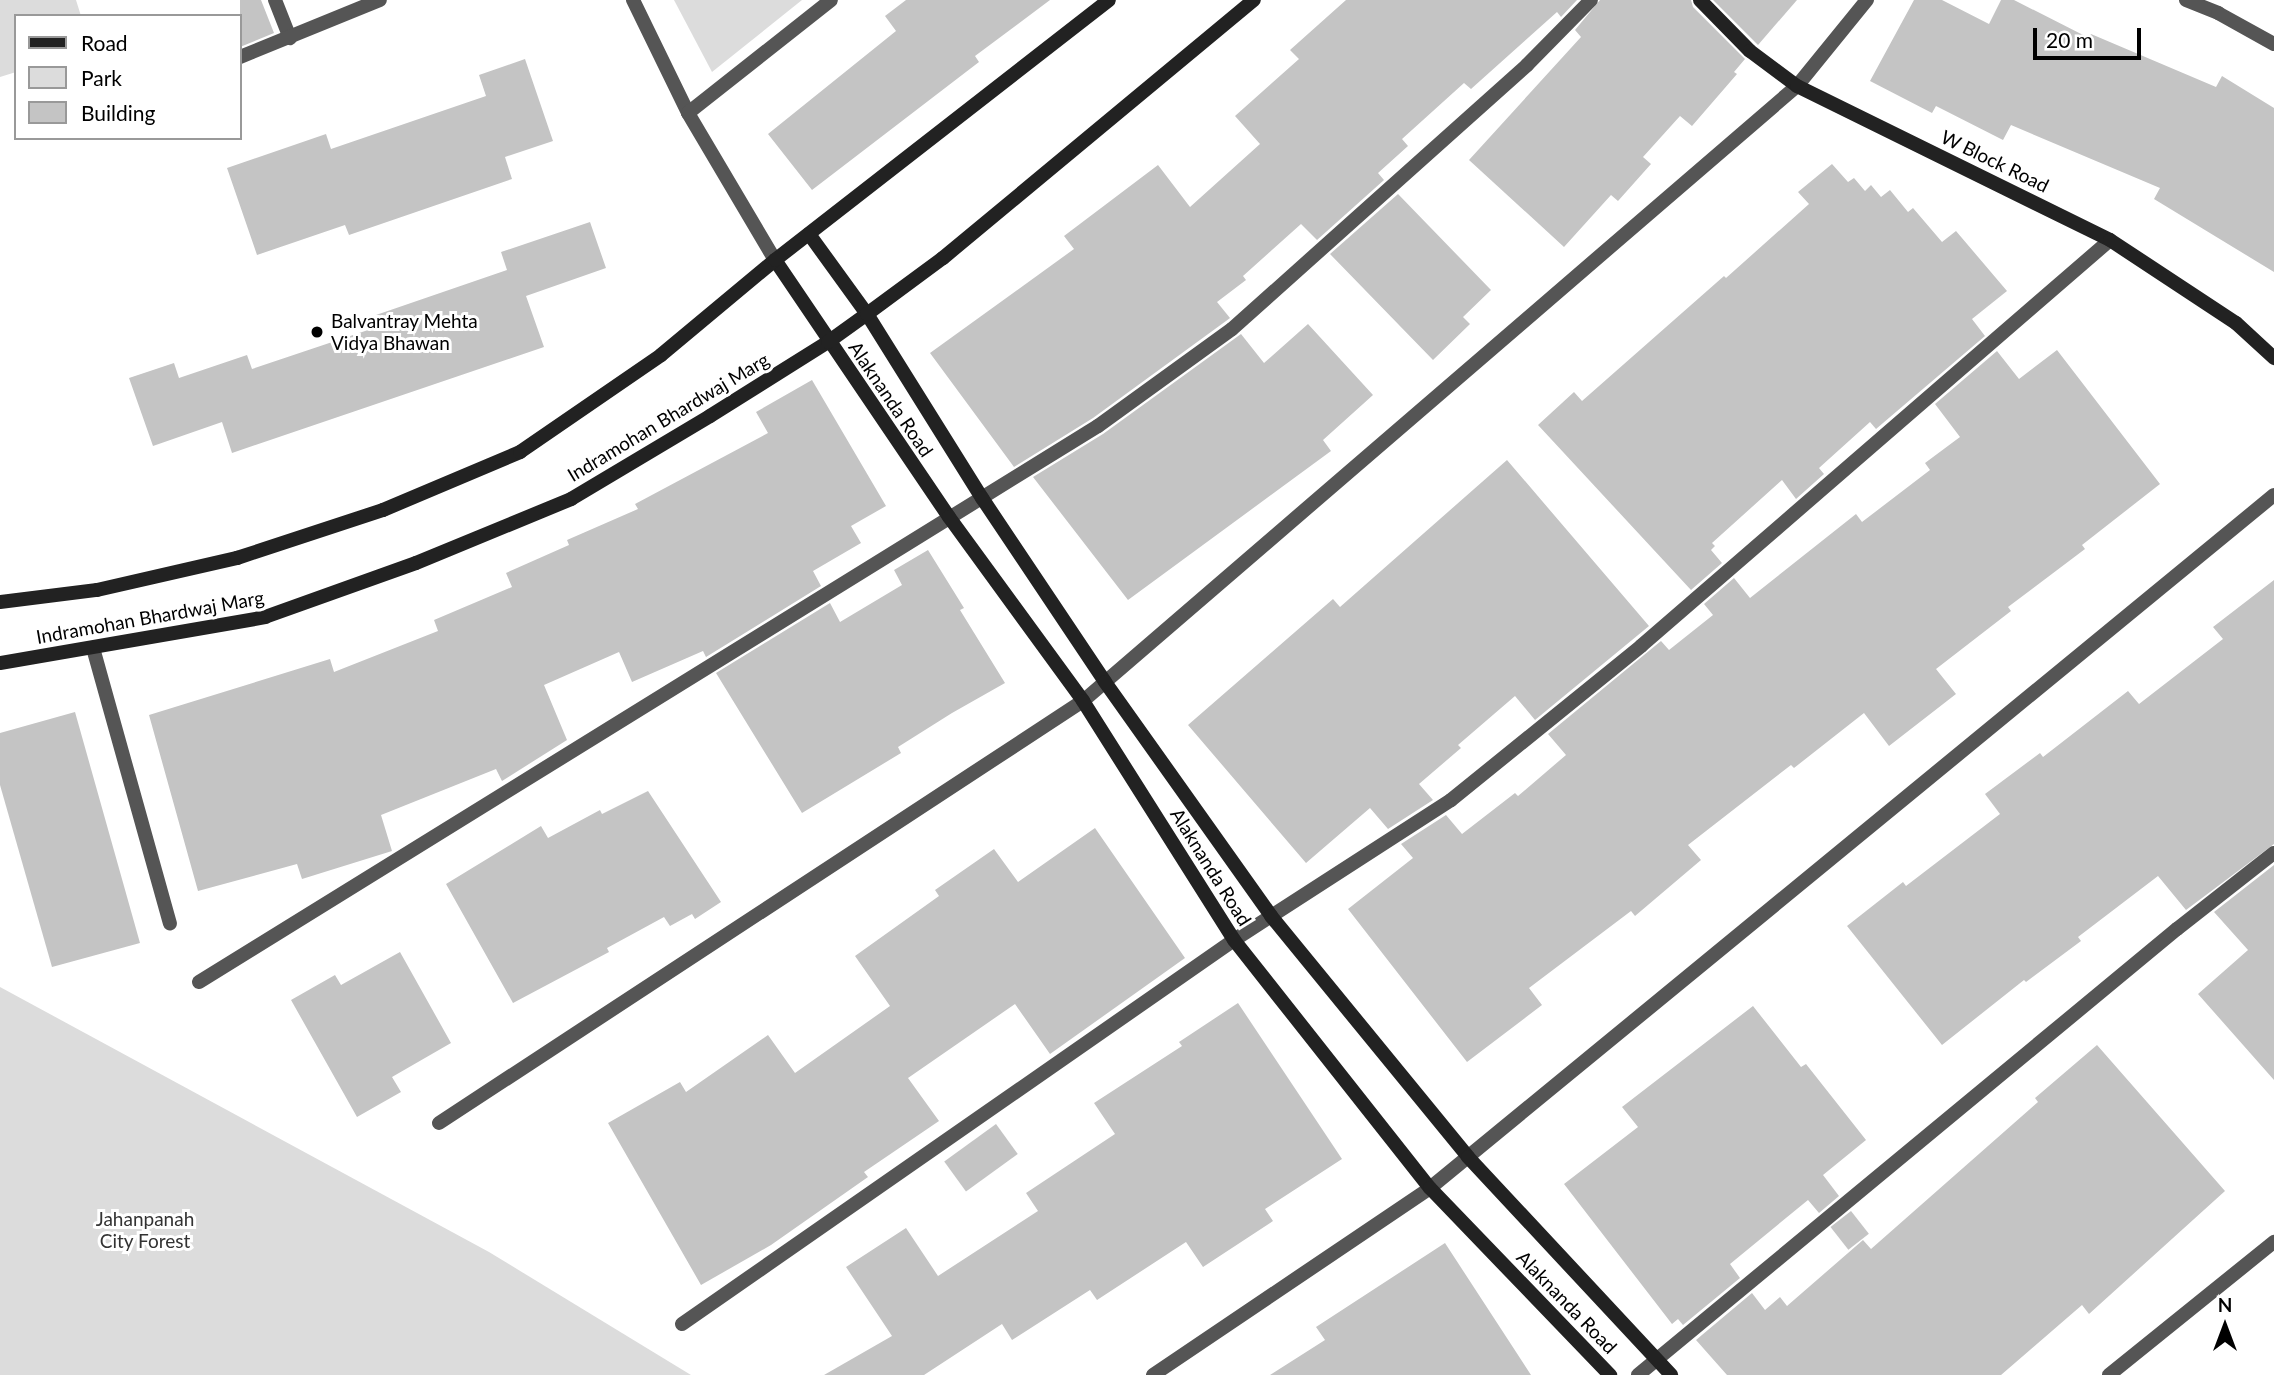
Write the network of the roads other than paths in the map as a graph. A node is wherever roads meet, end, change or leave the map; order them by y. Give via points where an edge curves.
1 (275, 0) edge
2 (380, 0) edge
3 (633, 0) edge
4 (831, 0) edge
5 (1109, 0) edge
6 (1254, 0) edge
7 (1591, 0) edge
8 (1700, 0) edge
9 (1867, 0) edge
10 (2186, 0) edge
11 (290, 37) junction
12 (2274, 44) edge
13 (242, 56) edge
14 (1797, 86) junction
15 (688, 113) junction
16 (809, 234) junction
17 (2110, 240) junction
18 (775, 260) junction
19 (867, 314) junction
20 (828, 342) junction
21 (2274, 358) edge
22 (2274, 495) edge
23 (982, 498) junction
24 (949, 517) junction
25 (0, 602) edge
26 (93, 649) junction
27 (0, 663) edge
28 (1105, 682) junction
29 (1083, 701) junction
30 (2274, 853) edge
31 (1271, 915) junction
32 (170, 923) dead end
33 (1234, 940) junction
34 (199, 982) dead end
35 (439, 1123) dead end
36 (1468, 1157) junction
37 (1430, 1188) junction
38 (2274, 1242) edge
39 (682, 1324) dead end
40 (1655, 1360) junction
41 (1153, 1375) edge
42 (1609, 1375) edge
43 (1638, 1375) edge
44 (1671, 1375) edge
45 (2109, 1375) edge

1 - 11 street
2 - 11 street
3 - 15 street
4 - 15 street
5 - 16 street, Indramohan Bhardwaj Marg
6 - 19 street, Indramohan Bhardwaj Marg via 943,258
7 - 23 street via 1527,65 1232,329 1098,426
8 - 14 street, W Block Road via 1750,51
9 - 14 street
10 - 12 street
11 - 13 street
14 - 17 street, W Block Road
14 - 28 street
15 - 18 street
16 - 18 street, Indramohan Bhardwaj Marg
16 - 19 street
17 - 21 street, W Block Road via 2236,323
17 - 31 street via 1641,646 1461,792
18 - 20 street, Alaknanda Road
18 - 25 street, Indramohan Bhardwaj Marg via 662,355 520,452 383,510 237,558 97,590
19 - 20 street, Indramohan Bhardwaj Marg
19 - 23 street
20 - 24 street, Alaknanda Road
20 - 26 street, Indramohan Bhardwaj Marg via 558,504 416,563 265,617
22 - 36 street
23 - 24 street
23 - 28 street
24 - 29 street, Alaknanda Road
24 - 34 street
26 - 27 street, Indramohan Bhardwaj Marg
26 - 32 street
28 - 29 street
28 - 31 street
29 - 33 street, Alaknanda Road
29 - 35 street
30 - 40 street
31 - 33 street
31 - 36 street
33 - 37 street, Alaknanda Road
33 - 39 street
36 - 37 street
36 - 40 street
37 - 41 street
37 - 42 street, Alaknanda Road
38 - 45 street
40 - 43 street
40 - 44 street

